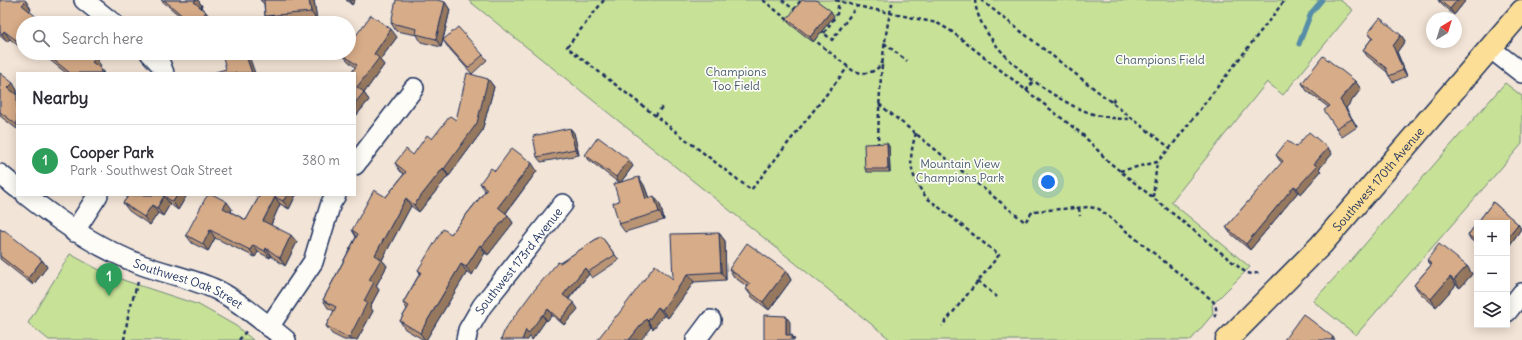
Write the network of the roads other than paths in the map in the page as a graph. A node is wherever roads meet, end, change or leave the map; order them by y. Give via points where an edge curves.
1 (84, 0) edge
2 (1522, 11) edge
3 (104, 16) edge
4 (1490, 48) junction
5 (156, 60) edge
6 (164, 72) edge
7 (1522, 73) edge
8 (414, 88) dead end
9 (356, 164) edge
10 (0, 174) edge
11 (16, 187) edge
12 (27, 196) edge
13 (97, 196) edge
14 (335, 196) edge
15 (563, 204) dead end
16 (74, 232) junction
17 (1522, 293) edge
18 (1510, 308) edge
19 (711, 320) dead end
20 (269, 327) junction
21 (286, 340) edge
22 (466, 340) edge
23 (696, 340) edge
24 (1227, 340) edge

1 - 3 street
2 - 4 main road, Southwest 170th Avenue
4 - 7 street
4 - 24 main road, Southwest 170th Avenue via 1321,245
5 - 6 street
8 - 9 street
10 - 11 street
12 - 16 street, Southwest Oak Street
13 - 16 street
14 - 20 street via 313,262
15 - 22 street, Southwest 173rd Avenue via 482,306 468,330
16 - 20 street, Southwest Oak Street via 106,250 143,266 219,291
17 - 18 street
19 - 23 street
20 - 21 street, Southwest Oak Street

